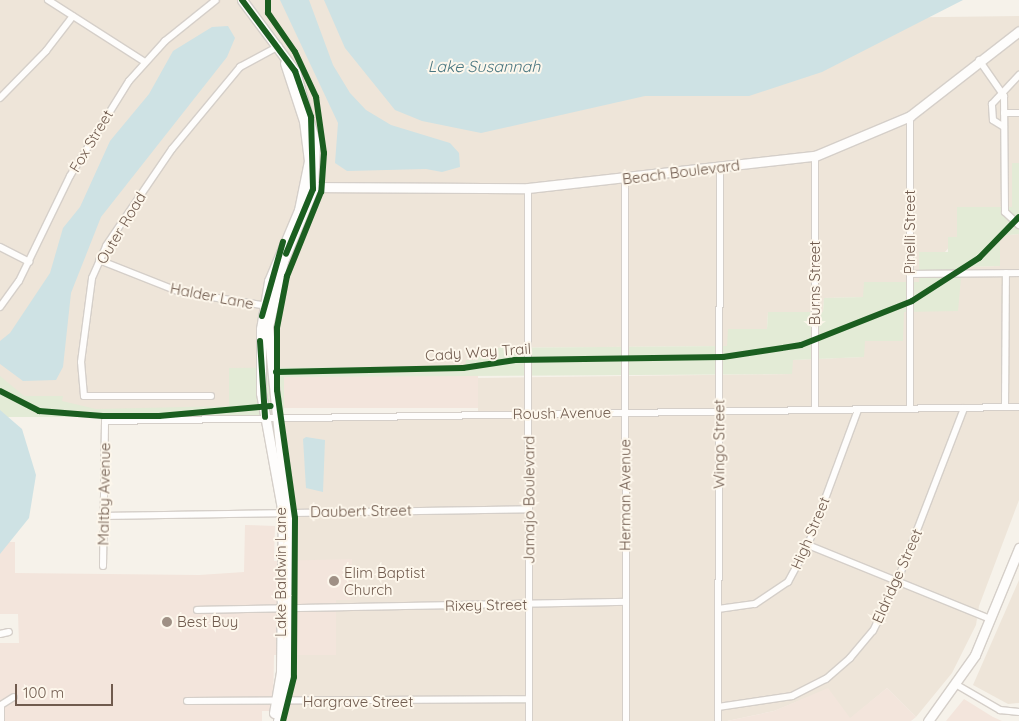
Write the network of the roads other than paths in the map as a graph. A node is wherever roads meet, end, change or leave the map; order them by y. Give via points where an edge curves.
1 (48, 0) edge
2 (216, 0) edge
3 (242, 0) edge
4 (72, 16) junction
5 (1019, 31) edge
6 (279, 46) junction
7 (979, 60) junction
8 (145, 62) junction
9 (1019, 75) edge
10 (1002, 91) junction
11 (0, 98) edge
12 (1004, 113) junction
13 (1019, 113) edge
14 (910, 116) junction
15 (1004, 128) junction
16 (815, 156) junction
17 (720, 167) junction
18 (625, 179) junction
19 (310, 188) junction
20 (528, 188) junction
21 (1019, 225) edge
22 (0, 247) edge
23 (99, 260) junction
24 (28, 262) junction
25 (1006, 273) junction
26 (1019, 273) edge
27 (910, 274) junction
28 (267, 306) junction
29 (0, 307) edge
30 (211, 396) dead end
31 (1005, 407) junction
32 (1019, 407) edge
33 (964, 408) junction
34 (910, 409) junction
35 (815, 410) junction
36 (858, 410) junction
37 (719, 411) junction
38 (625, 413) junction
39 (528, 414) junction
40 (270, 417) junction
41 (105, 421) joint
42 (529, 509) junction
43 (286, 514) junction
44 (104, 516) junction
45 (808, 545) junction
46 (1019, 548) edge
47 (103, 566) dead end
48 (897, 582) junction
49 (626, 602) junction
50 (529, 604) junction
51 (718, 608) junction
52 (286, 609) junction
53 (198, 610) dead end
54 (990, 619) junction
55 (9, 632) dead end
56 (0, 634) edge
57 (957, 685) junction
58 (14, 697) dead end
59 (529, 699) junction
60 (187, 701) dead end
61 (279, 703) junction
62 (718, 707) junction
63 (1019, 712) edge
64 (1, 721) edge
65 (272, 721) edge
66 (278, 721) edge
67 (529, 721) edge
68 (626, 721) edge
69 (718, 721) edge
70 (928, 721) edge

1 - 4 street
2 - 8 street, Fox Street
3 - 6 street, Lake Baldwin Lane
4 - 8 street
4 - 11 street via 46,52
5 - 7 street, Beach Boulevard
6 - 19 street, Lake Baldwin Lane via 304,121
6 - 23 street, Outer Road via 236,71 172,149
7 - 10 street
7 - 14 street, Beach Boulevard
8 - 24 street, Fox Street via 79,160
9 - 10 street
10 - 12 street
10 - 15 street via 993,100 991,115
12 - 13 street
12 - 15 street
14 - 16 street, Beach Boulevard
14 - 27 street, Pinelli Street
15 - 21 street via 1005,212
16 - 17 street, Beach Boulevard
16 - 35 street, Burns Street
17 - 18 street, Beach Boulevard
17 - 37 street, Wingo Street
18 - 20 street, Beach Boulevard
18 - 38 street, Herman Avenue
19 - 20 street, Beach Boulevard
19 - 28 street, Lake Baldwin Lane via 276,259
20 - 39 street, Jamajo Boulevard
22 - 24 street
23 - 28 street, Halder Lane via 180,292
23 - 30 street, Outer Road via 90,293 82,393 89,397
24 - 29 street, Fox Street
25 - 26 street
25 - 27 street
25 - 31 street
27 - 34 street, Pinelli Street
28 - 40 street, Lake Baldwin Lane via 259,354
31 - 32 street, Roush Avenue
31 - 33 street, Roush Avenue
33 - 34 street, Roush Avenue
33 - 48 street, Eldridge Street
34 - 36 street, Roush Avenue
35 - 36 street, Roush Avenue
35 - 37 street, Roush Avenue
36 - 45 street, High Street
37 - 38 street, Roush Avenue
37 - 51 street, Wingo Street
38 - 39 street, Roush Avenue
38 - 49 street, Herman Avenue
39 - 40 street, Roush Avenue
39 - 42 street, Jamajo Boulevard
40 - 41 street, Roush Avenue
40 - 43 street, Lake Baldwin Lane
41 - 44 street, Maltby Avenue
42 - 43 street, Daubert Street
42 - 50 street, Jamajo Boulevard
43 - 44 street, Daubert Street
43 - 52 street, Lake Baldwin Lane
44 - 47 street, Maltby Avenue
45 - 48 street
45 - 51 street, High Street via 788,582 773,595 754,604
46 - 54 street
48 - 54 street
48 - 62 street, Eldridge Street via 872,631 826,679 792,696
49 - 50 street, Rixey Street
49 - 68 street, Herman Avenue
50 - 52 street, Rixey Street
50 - 59 street, Jamajo Boulevard
51 - 62 street, Wingo Street
52 - 53 street, Rixey Street
52 - 61 street, Lake Baldwin Lane via 288,673
54 - 57 street
55 - 56 street
57 - 63 street via 1000,710
57 - 70 street
58 - 64 street via 1,706
59 - 61 street, Hargrave Street
59 - 67 street, Jamajo Boulevard
60 - 61 street, Hargrave Street
61 - 65 street, Lake Baldwin Lane
61 - 66 street, Lake Baldwin Lane
62 - 69 street, Wingo Street

